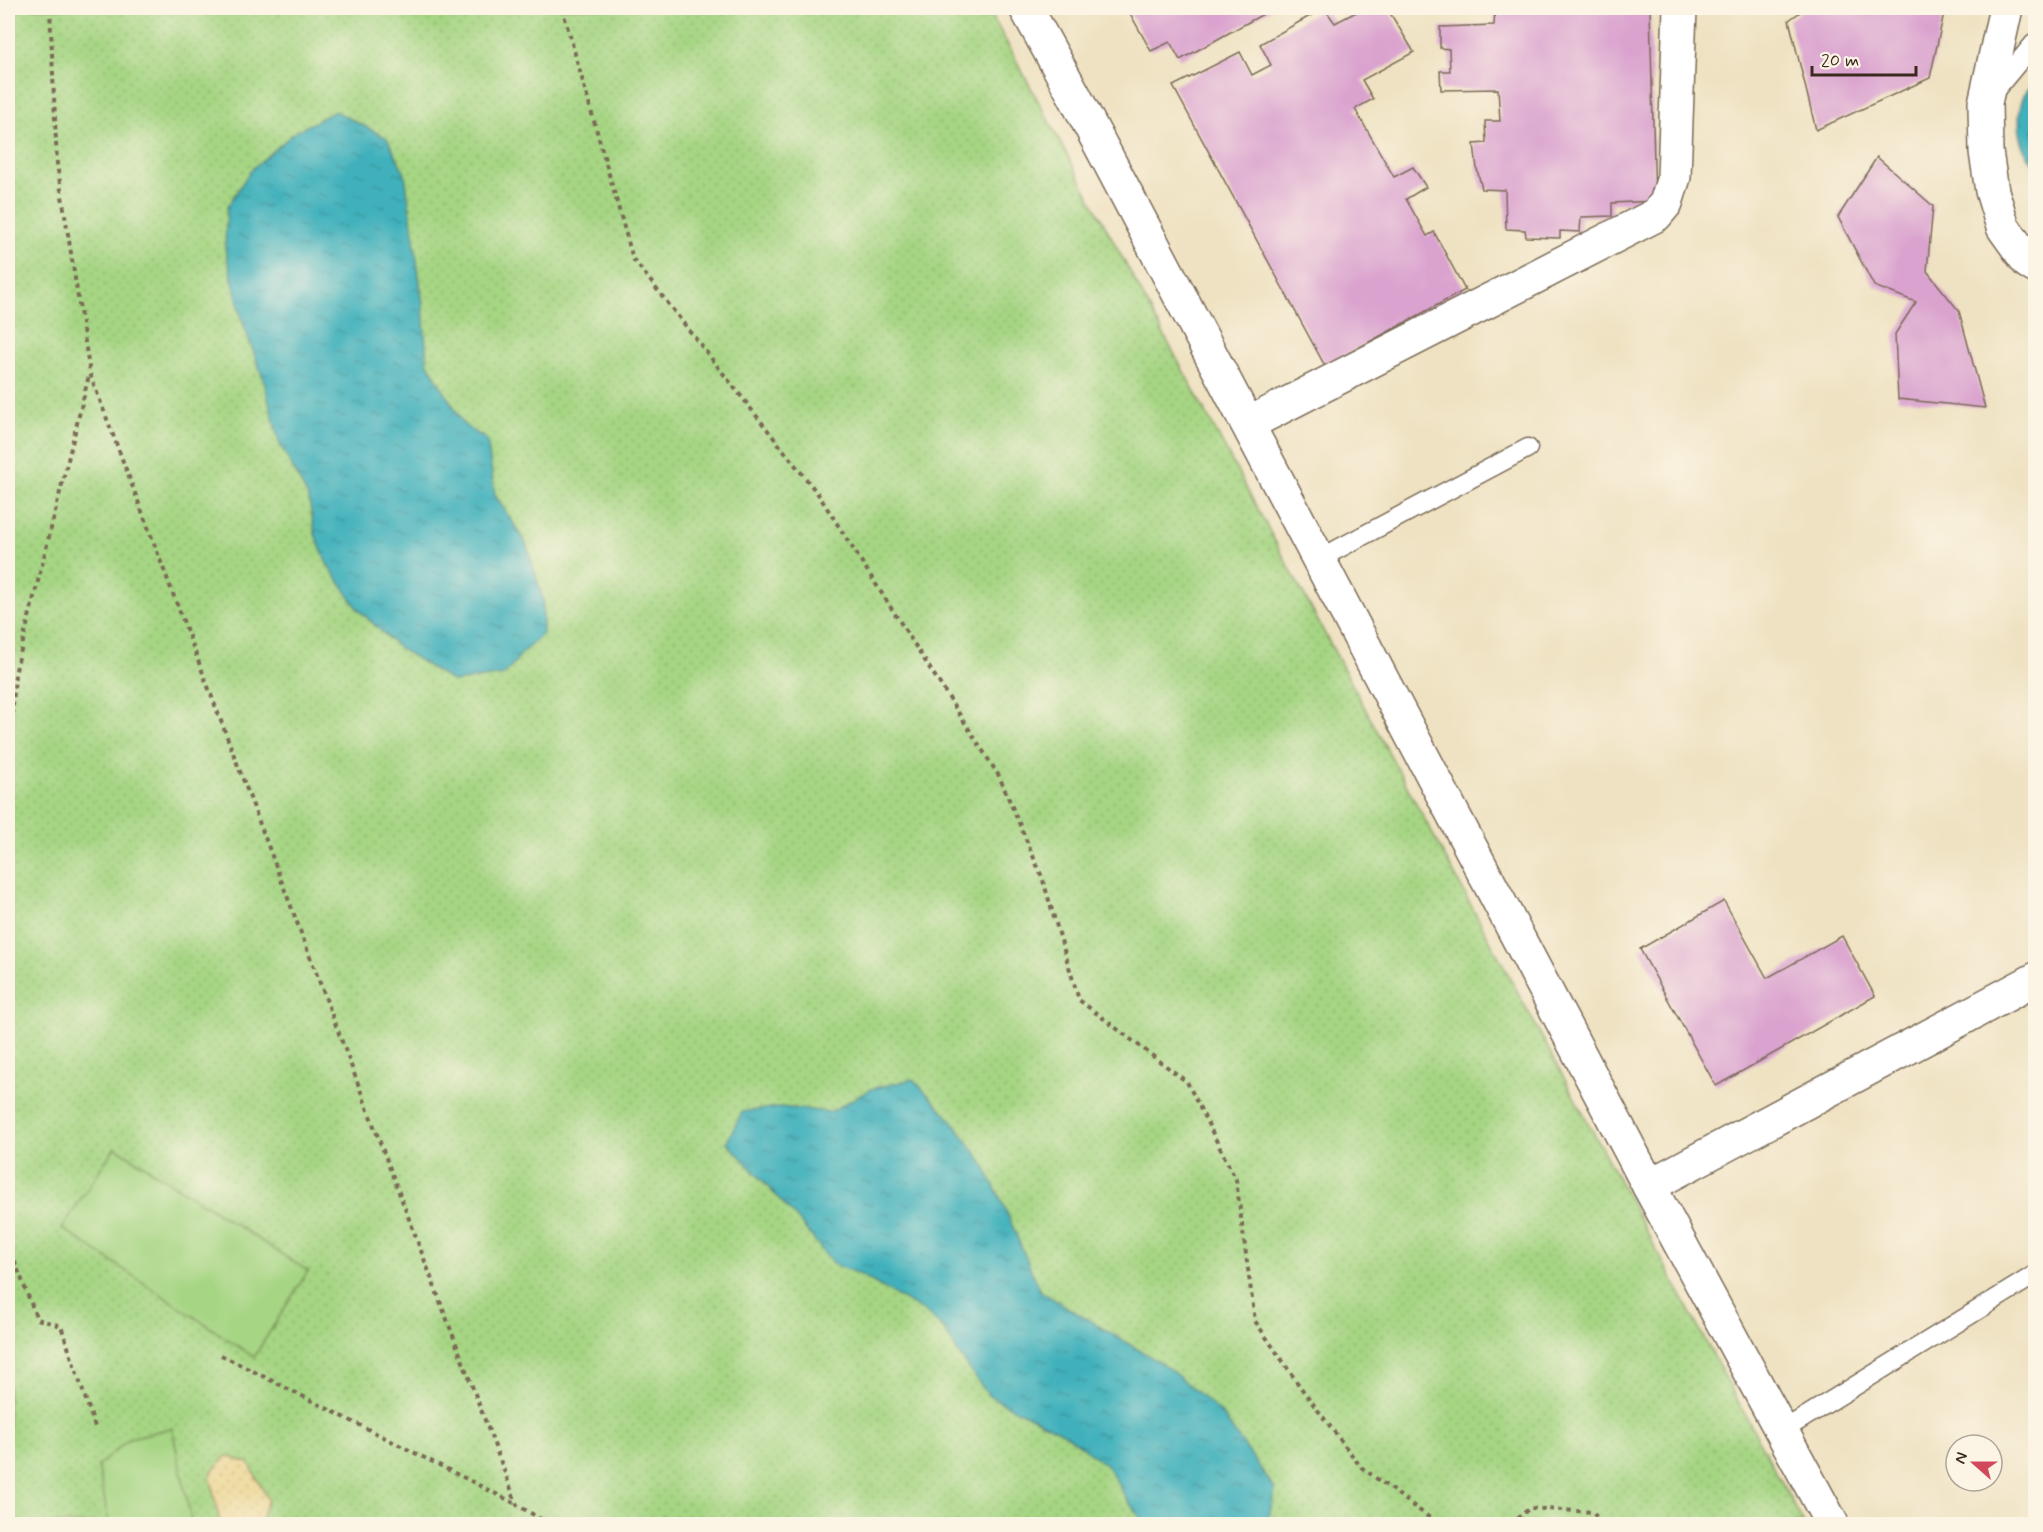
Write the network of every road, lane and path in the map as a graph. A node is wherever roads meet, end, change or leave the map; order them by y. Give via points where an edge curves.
1 (50, 8) edge
2 (562, 8) edge
3 (1026, 8) edge
4 (1680, 8) edge
5 (2006, 8) edge
6 (2036, 41) edge
7 (1985, 103) junction
8 (2036, 267) edge
9 (90, 374) junction
10 (1248, 424) junction
11 (1528, 448) dead end
12 (1319, 559) junction
13 (8, 788) edge
14 (2036, 979) edge
15 (1649, 1186) junction
16 (8, 1244) edge
17 (2036, 1274) edge
18 (222, 1355) dead end
19 (95, 1427) dead end
20 (1782, 1431) junction
21 (517, 1505) junction
22 (549, 1524) edge
23 (1438, 1524) edge
24 (1510, 1524) edge
25 (1601, 1524) edge
26 (1832, 1524) edge

1 - 9 path via 57,164
2 - 23 path via 633,259 818,494 999,776 1042,877 1079,1000 1186,1082 1236,1180 1255,1321 1361,1467
3 - 10 street
4 - 10 street via 1674,177 1666,203 1656,215
5 - 7 street
6 - 7 lane
7 - 8 street via 1986,152 2003,227
9 - 13 path via 15,674
9 - 21 path
10 - 12 street
11 - 12 lane
12 - 15 street
14 - 15 street
15 - 20 street
16 - 19 path via 38,1319 61,1326
17 - 20 lane
18 - 21 path
20 - 26 street
21 - 22 path
24 - 25 path via 1530,1508 1593,1512

